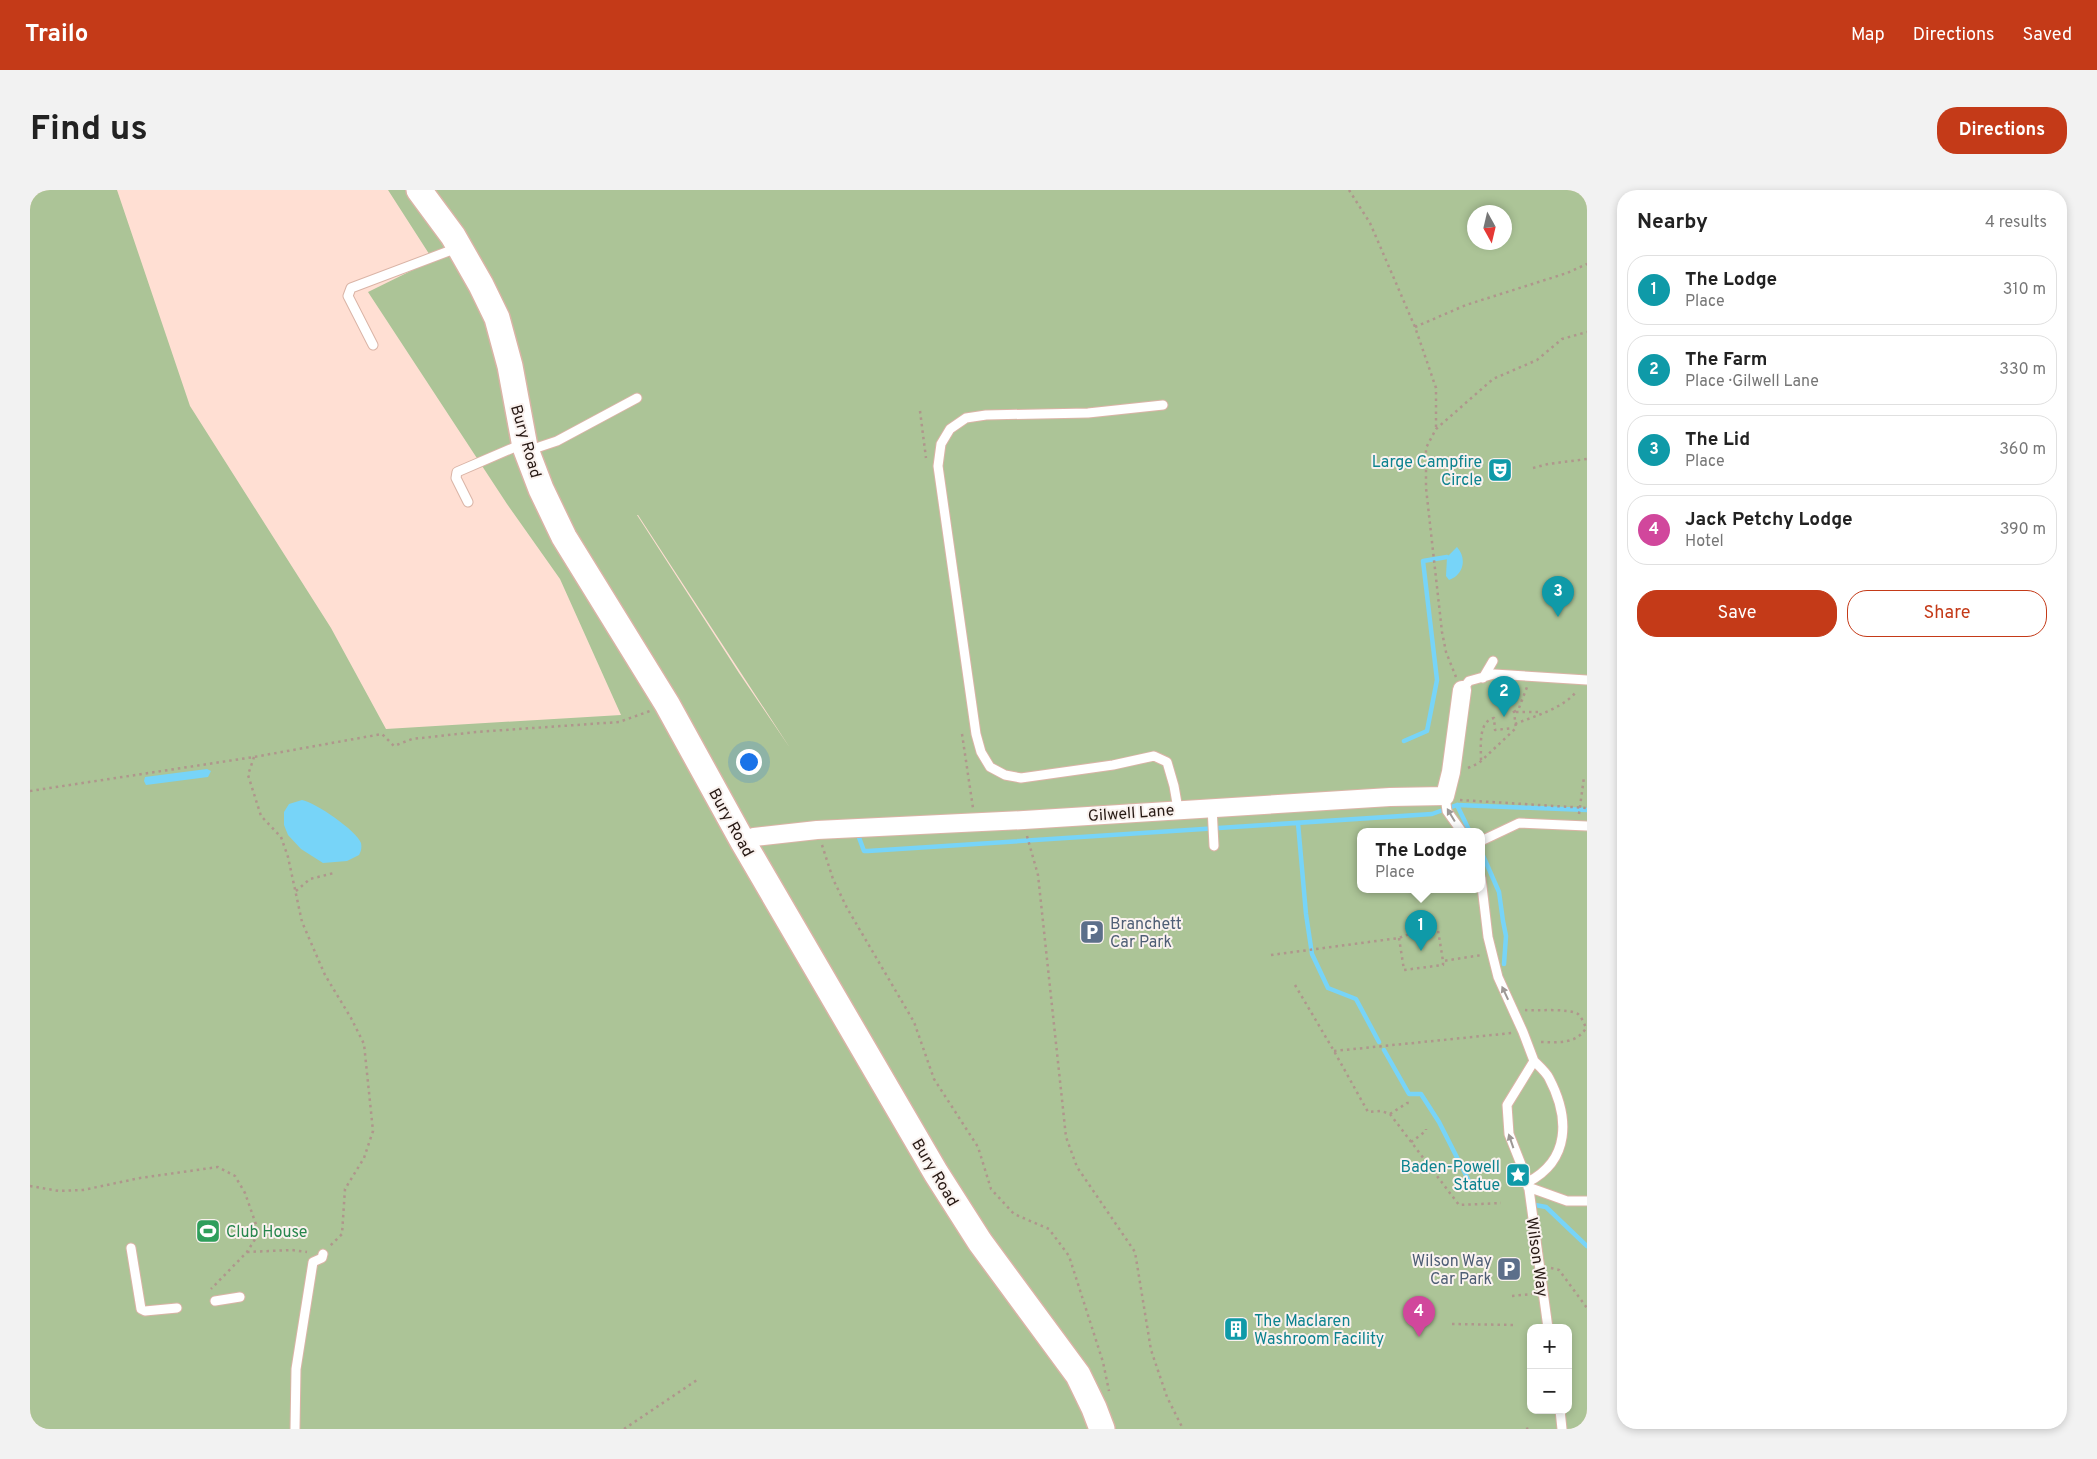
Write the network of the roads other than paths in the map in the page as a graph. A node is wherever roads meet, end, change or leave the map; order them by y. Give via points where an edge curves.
1 (419, 190) edge
2 (460, 247) junction
3 (373, 345) dead end
4 (637, 398) dead end
5 (1163, 405) dead end
6 (526, 447) junction
7 (468, 502) dead end
8 (1493, 661) dead end
9 (1483, 678) junction
10 (1587, 680) edge
11 (1462, 690) joint
12 (1445, 796) junction
13 (1212, 807) junction
14 (1178, 809) junction
15 (1587, 826) edge
16 (1459, 828) edge
17 (1485, 839) edge
18 (743, 842) junction
19 (1214, 846) dead end
20 (1483, 893) edge
21 (1534, 1061) junction
22 (1528, 1185) junction
23 (1587, 1202) edge
24 (131, 1248) dead end
25 (323, 1254) road end
26 (240, 1297) dead end
27 (215, 1301) dead end
28 (177, 1308) dead end
29 (1547, 1324) edge
30 (1560, 1414) edge
31 (295, 1429) edge
32 (1102, 1429) edge
33 (1562, 1429) edge

1 - 2 street, Bury Road
2 - 3 lane via 351,288 348,296
2 - 6 street, Bury Road via 497,318
4 - 6 lane via 557,441
5 - 14 lane via 1088,413 966,418 950,429 941,444 938,466 976,734 990,767 1004,775 1021,778 1113,766 1154,756 1167,762
6 - 7 lane via 457,472 456,478
6 - 18 street, Bury Road via 541,490 564,537 668,704
8 - 9 lane
9 - 10 lane via 1494,674
9 - 11 lane via 1470,681
11 - 12 street
12 - 13 street, Gilwell Lane
16 -> 12 lane via 1447,811
13 - 14 street, Gilwell Lane
13 - 19 lane
14 - 18 street, Gilwell Lane via 817,830 754,837
15 - 17 lane via 1519,824
18 - 32 street, Bury Road via 936,1173 980,1242 1078,1375
21 -> 20 lane via 1498,977
22 -> 21 lane, Wilson Way via 1508,1134 1507,1105
21 - 22 lane via 1548,1077 1556,1094 1562,1115 1563,1138 1556,1158
22 - 23 lane via 1567,1201
22 - 29 lane, Wilson Way
24 - 28 lane via 142,1309
25 - 31 lane via 313,1262 306,1298 296,1369
26 - 27 lane
30 - 33 lane

